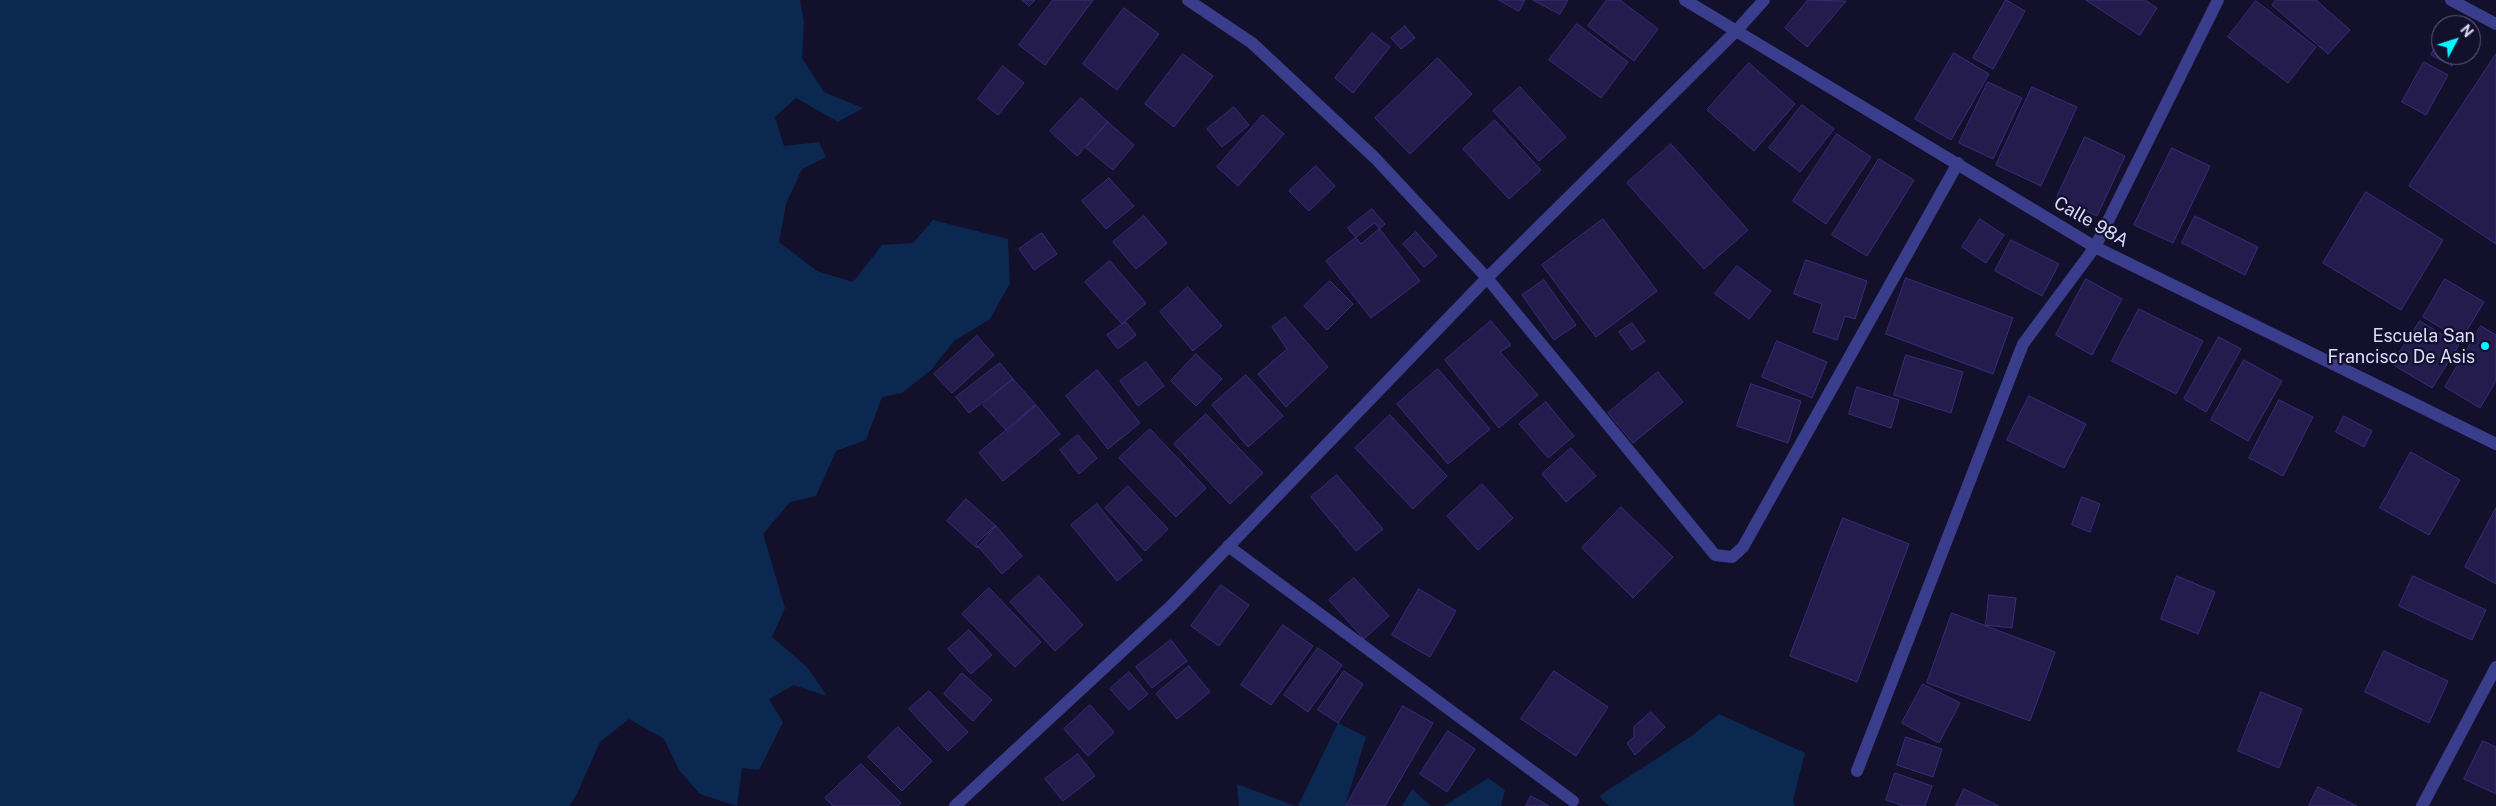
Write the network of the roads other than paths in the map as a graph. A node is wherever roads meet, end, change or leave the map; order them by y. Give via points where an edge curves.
1 (1188, 0) edge
2 (1685, 0) edge
3 (1764, 0) edge
4 (2218, 0) edge
5 (2451, 0) edge
6 (2496, 24) edge
7 (1737, 30) junction
8 (1958, 163) junction
9 (2095, 247) junction
10 (1486, 278) junction
11 (2496, 444) edge
12 (1228, 546) junction
13 (2496, 667) edge
14 (1856, 772) dead end
15 (1573, 801) dead end
16 (955, 806) edge
17 (2422, 806) edge

1 - 10 street via 1266,56 1375,158
2 - 7 street, Calle 98A
3 - 7 street
4 - 9 street
5 - 6 street
7 - 8 street, Calle 98A
7 - 10 street
8 - 9 street, Calle 98A
8 - 10 street via 1743,547 1732,557 1715,555
9 - 11 street, Calle 98A
9 - 14 street via 2023,344
10 - 12 street
12 - 15 street
12 - 16 street via 1171,606
13 - 17 street

